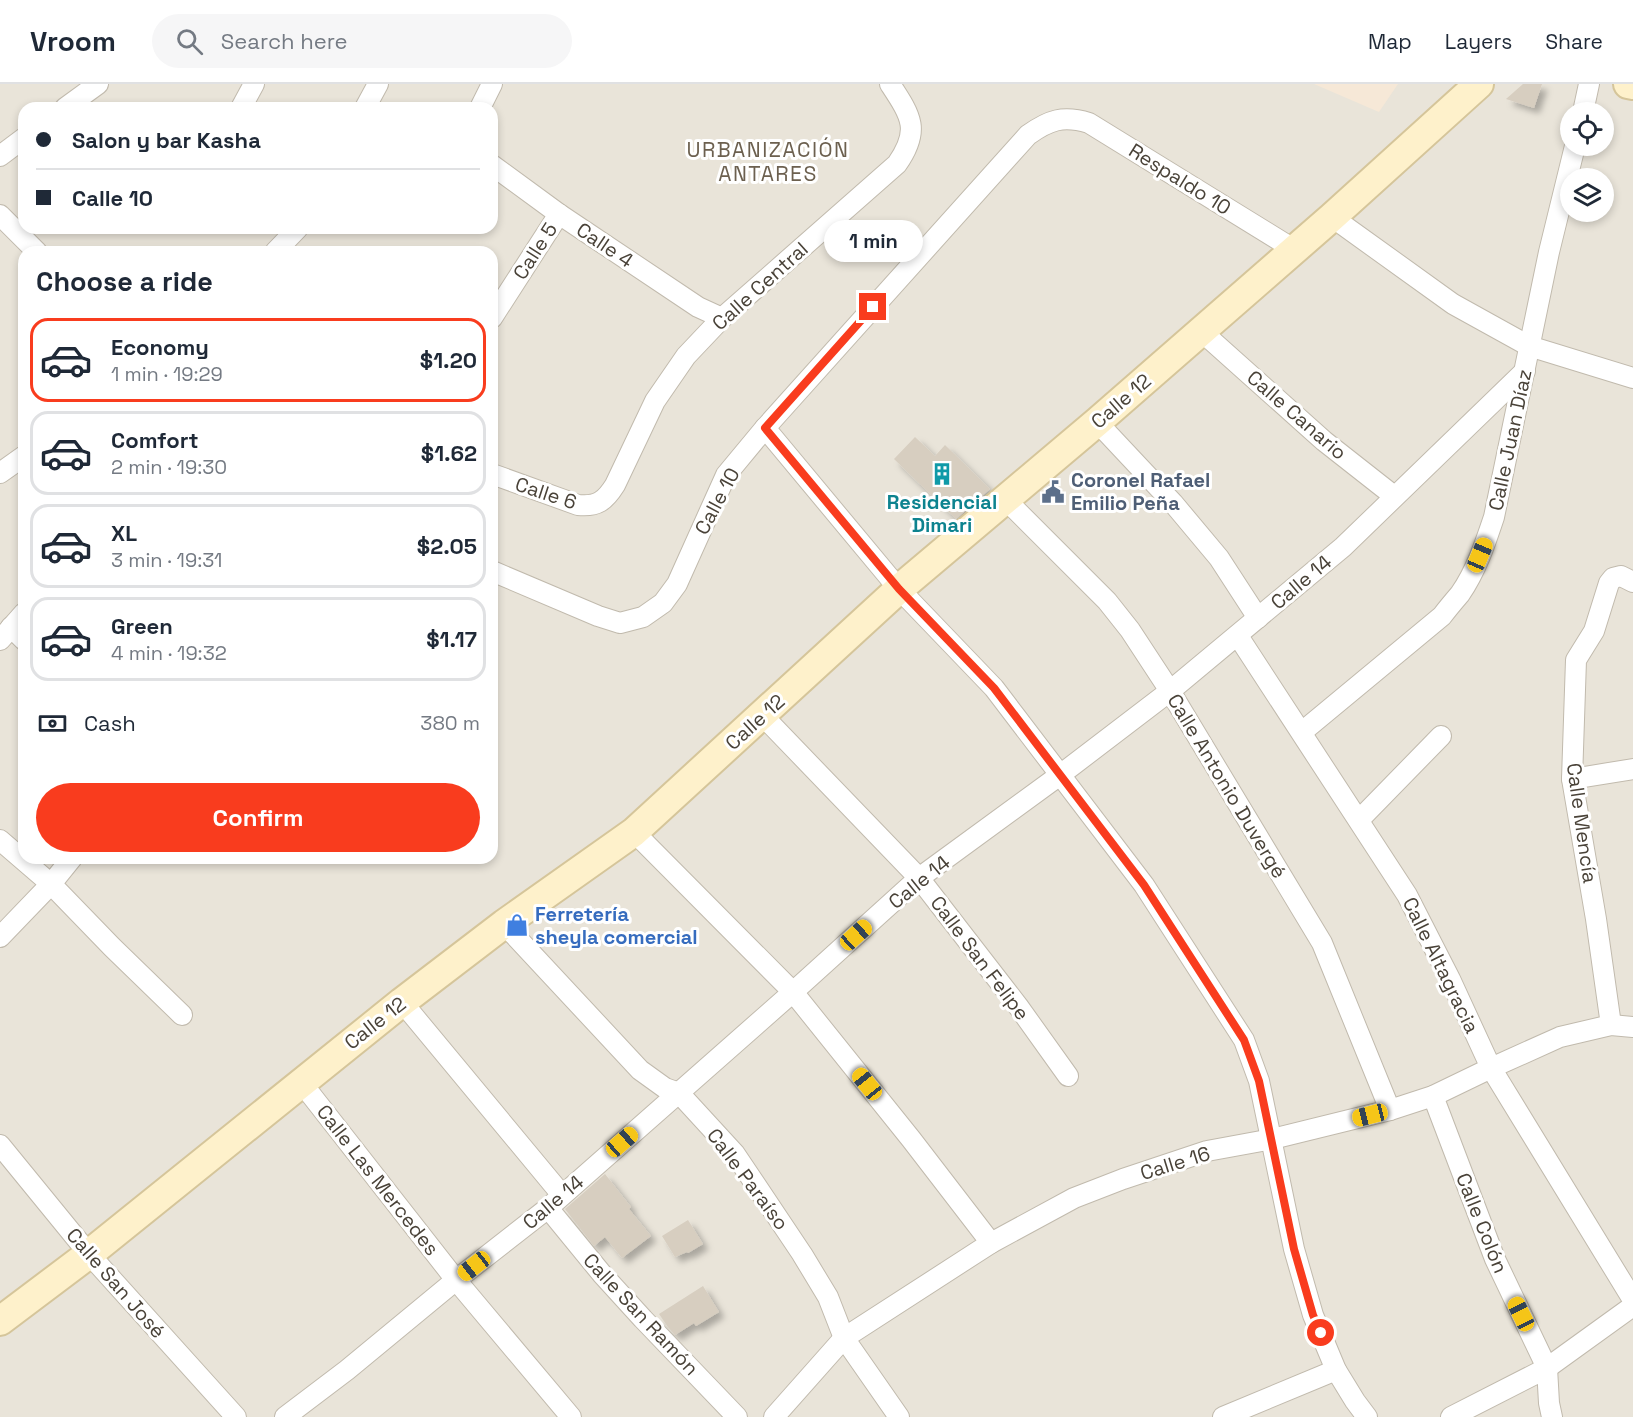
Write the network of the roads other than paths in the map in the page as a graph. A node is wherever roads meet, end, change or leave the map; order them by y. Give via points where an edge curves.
1 (98, 84) edge
2 (254, 84) edge
3 (378, 84) edge
4 (492, 84) edge
5 (890, 84) edge
6 (1479, 84) edge
7 (1589, 84) edge
8 (1628, 84) edge
9 (1633, 85) edge
10 (73, 102) edge
11 (244, 102) edge
12 (368, 102) edge
13 (483, 102) edge
14 (1584, 102) edge
15 (1061, 119) joint
16 (18, 142) edge
17 (0, 156) edge
18 (1573, 156) edge
19 (498, 169) edge
20 (559, 214) junction
21 (0, 215) edge
22 (1332, 217) junction
23 (18, 233) edge
24 (19, 234) edge
25 (292, 234) edge
26 (31, 246) edge
27 (281, 246) edge
28 (1295, 250) junction
29 (498, 309) edge
30 (722, 318) junction
31 (1201, 331) junction
32 (1530, 346) junction
33 (1525, 371) junction
34 (1633, 378) edge
35 (1096, 422) junction
36 (765, 428) junction
37 (18, 460) edge
38 (0, 473) edge
39 (498, 476) edge
40 (1394, 496) junction
41 (1006, 500) junction
42 (601, 502) joint
43 (498, 574) edge
44 (1633, 582) edge
45 (899, 589) junction
46 (1258, 618) junction
47 (1238, 636) junction
48 (1170, 691) junction
49 (762, 716) junction
50 (1302, 732) junction
51 (1441, 736) dead end
52 (1633, 769) edge
53 (1060, 775) junction
54 (1572, 778) junction
55 (1359, 820) junction
56 (634, 832) junction
57 (0, 840) edge
58 (18, 856) edge
59 (28, 864) edge
60 (67, 864) edge
61 (920, 878) junction
62 (51, 884) junction
63 (504, 924) junction
64 (0, 937) edge
65 (793, 992) junction
66 (402, 1002) junction
67 (182, 1015) dead end
68 (1611, 1025) junction
69 (1633, 1027) edge
70 (1491, 1068) junction
71 (1068, 1076) dead end
72 (301, 1082) junction
73 (680, 1093) junction
74 (1433, 1096) junction
75 (1390, 1110) junction
76 (1272, 1139) junction
77 (0, 1145) edge
78 (555, 1202) junction
79 (991, 1244) junction
80 (89, 1254) junction
81 (456, 1280) junction
82 (1633, 1300) edge
83 (1633, 1305) edge
84 (0, 1321) edge
85 (844, 1338) junction
86 (1547, 1368) junction
87 (1336, 1370) junction
88 (236, 1417) edge
89 (285, 1417) edge
90 (571, 1417) edge
91 (737, 1417) edge
92 (774, 1417) edge
93 (899, 1417) edge
94 (1223, 1417) edge
95 (1367, 1417) edge
96 (1450, 1417) edge
97 (1552, 1417) edge

1 - 10 street
2 - 11 street
3 - 12 street
4 - 13 street
5 - 30 street, Calle Central via 910,120 912,135 907,151
6 - 22 main road, Calle 12
7 - 14 street
8 - 9 main road
15 - 28 street, Respaldo 10 via 1089,123
15 - 36 street, Calle 10 via 1028,135
16 - 17 street
18 - 32 street, Calle Juan Díaz
19 - 20 street, Calle 4
20 - 29 street, Calle 5
20 - 30 street, Calle 4 via 698,307
21 - 23 street
22 - 28 main road, Calle 12
22 - 32 street via 1454,304
24 - 26 street
25 - 27 street
28 - 31 main road, Calle 12
30 - 42 street, Calle Central via 686,356 655,401 615,485
31 - 35 main road, Calle 12
31 - 40 street, Calle Canario via 1324,441
32 - 33 street, Calle Juan Díaz
32 - 34 street
33 - 40 street, Calle 14
33 - 50 street, Calle Juan Díaz via 1494,517 1475,568 1460,594 1442,616
35 - 41 main road, Calle 12
35 - 46 street via 1219,558
36 - 43 street, Calle 10 via 726,475 677,584 663,603 643,617 620,623
36 - 45 street
37 - 38 street
39 - 42 street, Calle 6 via 578,505
40 - 46 street, Calle 14 via 1343,547
41 - 45 main road, Calle 12
41 - 48 street, Calle Antonio Duvergé via 1107,602
44 - 54 street, Calle Mencía via 1620,576 1613,578 1594,631 1576,660
45 - 49 main road, Calle 12
45 - 53 street via 994,688
46 - 47 street, Calle 14
47 - 48 street, Calle 14
47 - 50 street, Calle Altagracia
48 - 53 street, Calle 14
48 - 75 street, Calle Antonio Duvergé via 1322,943
49 - 56 main road, Calle 12
49 - 61 street, Calle San Felipe
50 - 55 street, Calle Altagracia
51 - 55 street
52 - 54 street
53 - 61 street, Calle 14
53 - 76 street via 1144,885 1244,1040 1259,1081
54 - 68 street, Calle Mencía
55 - 70 street, Calle Altagracia via 1407,895
56 - 63 main road, Calle 12
56 - 65 street
57 - 58 street
59 - 62 street
60 - 62 street
61 - 65 street, Calle 14
61 - 71 street, Calle San Felipe
62 - 64 street
62 - 67 street
63 - 66 main road, Calle 12
63 - 73 street, Calle Paraíso via 640,1070 665,1088
65 - 73 street, Calle 14
65 - 79 street
66 - 72 main road, Calle 12
66 - 78 street, Calle San Ramón
68 - 69 street, Calle 16
68 - 70 street, Calle 16 via 1560,1037
70 - 74 street, Calle 16
70 - 82 street, Calle Altagracia
72 - 80 main road, Calle 12
72 - 81 street, Calle Las Mercedes
73 - 78 street, Calle 14
73 - 85 street, Calle Paraíso via 735,1154 802,1254 828,1297
74 - 75 street, Calle 16
74 - 86 street, Calle Colón via 1495,1259
75 - 76 street, Calle 16
76 - 79 street, Calle 16 via 1207,1151 1123,1179 1074,1198
76 - 87 street via 1294,1249 1313,1315
77 - 80 street, Calle San José
78 - 81 street, Calle 14
78 - 91 street, Calle San Ramón via 602,1274
79 - 85 street, Calle 16
80 - 84 main road, Calle 12
80 - 88 street, Calle San José
81 - 89 street, Calle 14
81 - 90 street, Calle Las Mercedes
83 - 86 street
85 - 92 street, Calle 16
85 - 93 street, Calle Paraíso
86 - 96 street
86 - 97 street, Calle Colón
87 - 94 street
87 - 95 street

